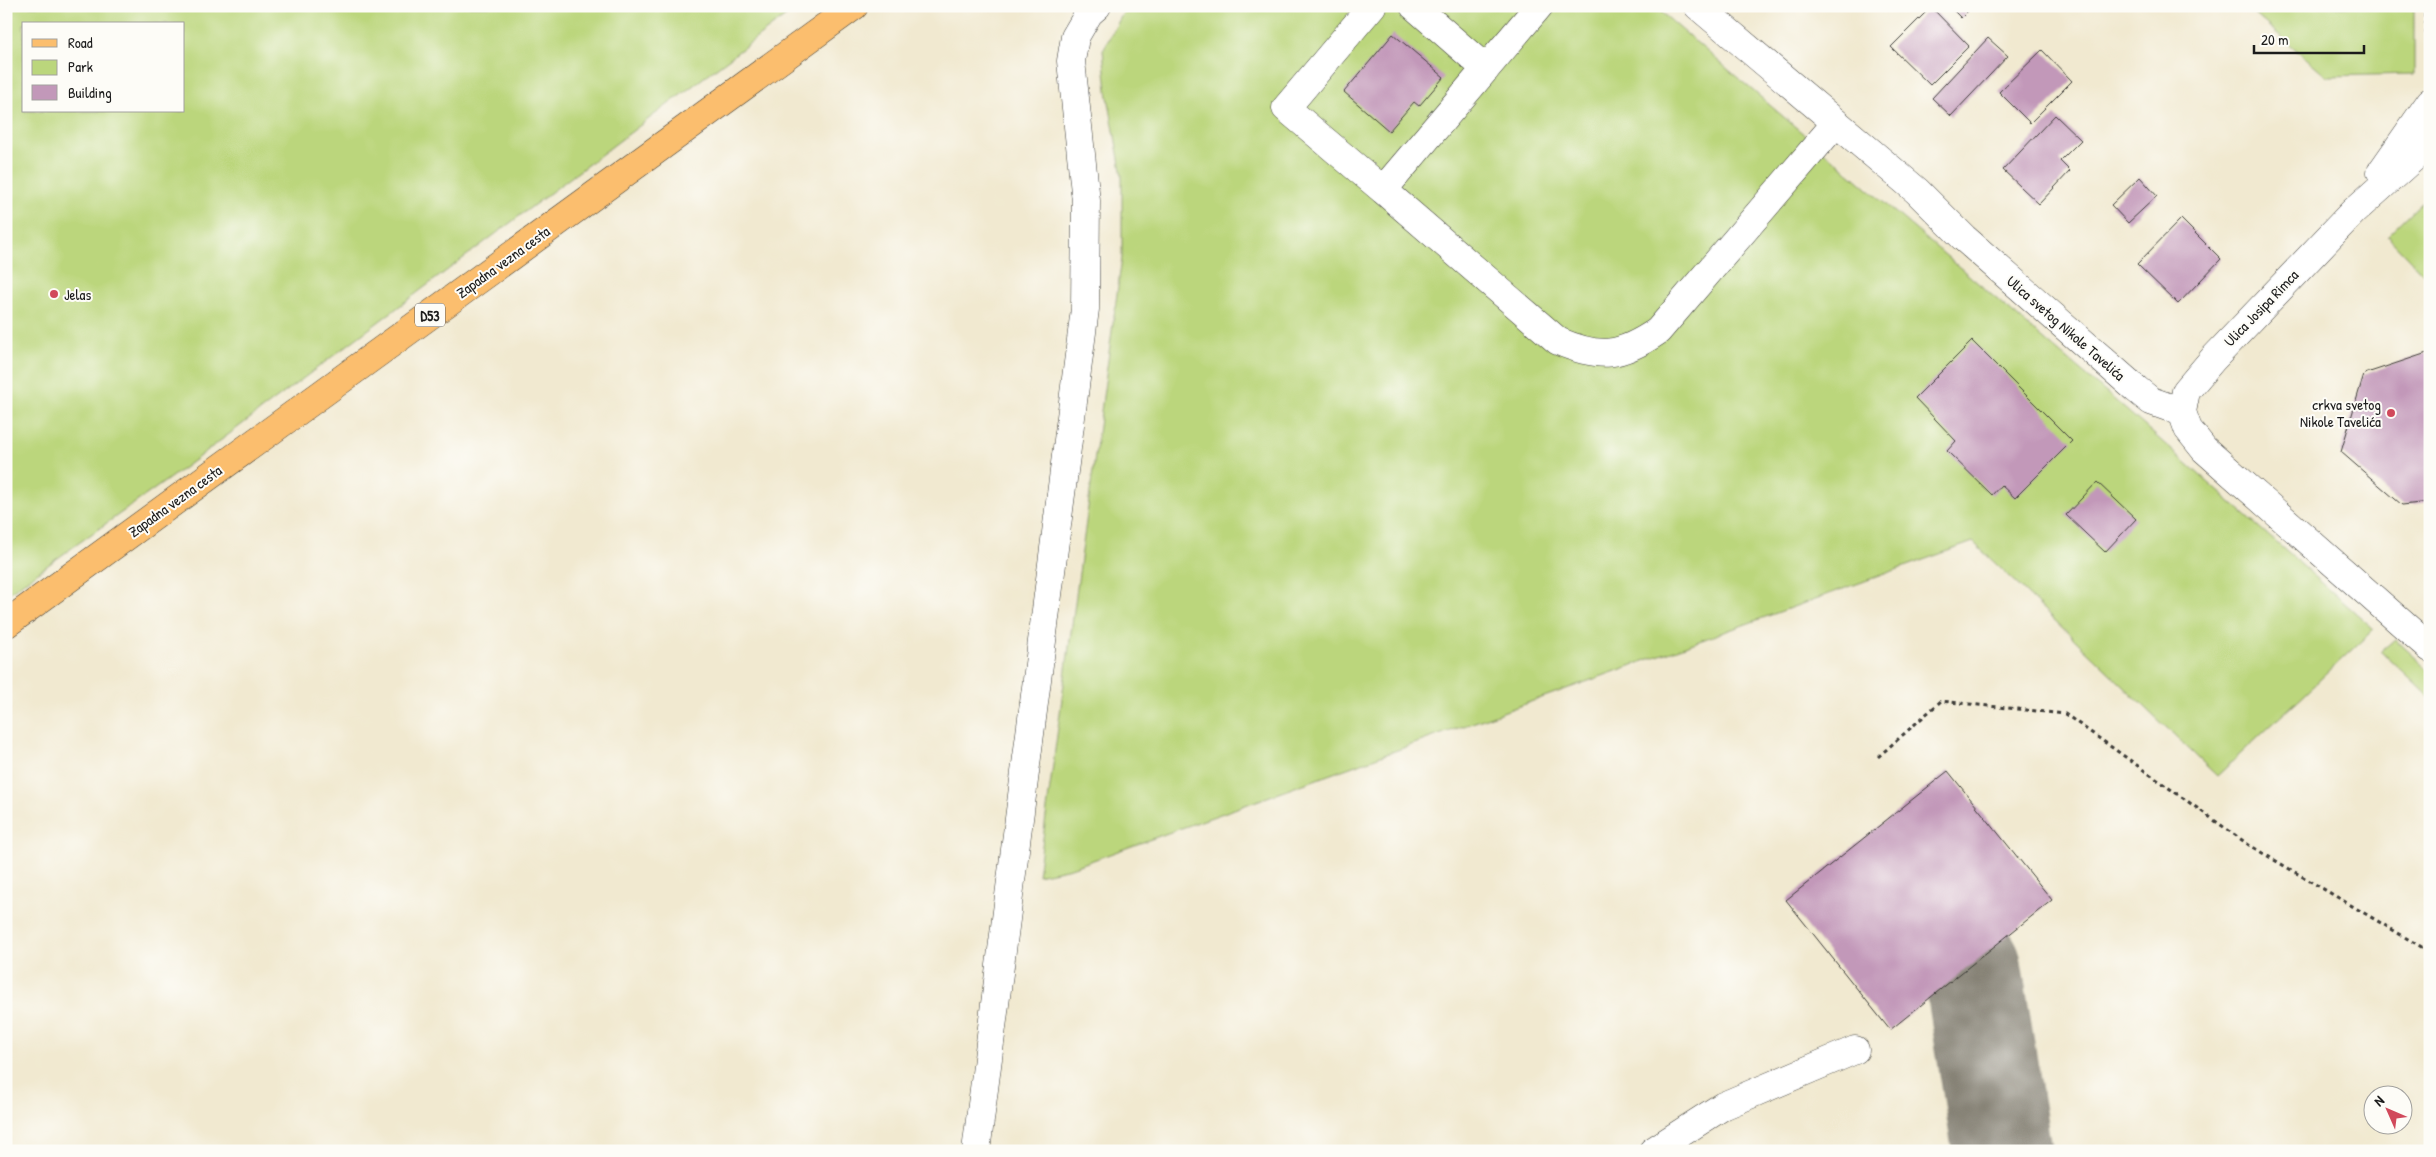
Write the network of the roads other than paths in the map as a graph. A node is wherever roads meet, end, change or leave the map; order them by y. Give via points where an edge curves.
1 (854, 6) edge
2 (1097, 6) edge
3 (1372, 6) edge
4 (1414, 6) edge
5 (1539, 6) edge
6 (1698, 6) edge
7 (1486, 68) junction
8 (2428, 104) edge
9 (1836, 124) junction
10 (2430, 143) edge
11 (1383, 190) junction
12 (2353, 212) junction
13 (2182, 412) junction
14 (6, 624) edge
15 (2430, 648) edge
16 (1855, 1050) dead end
17 (976, 1151) edge
18 (1653, 1151) edge

1 - 14 main road, Zapadna vezna cesta / D53
2 - 17 street via 1075,37 1071,61 1086,201 1084,309
3 - 11 street via 1286,108
4 - 7 street
5 - 7 street
6 - 9 street, Ulica svetog Nikole Tavelića
7 - 11 street
8 - 12 street, Ulica Josipa Rimca
9 - 11 street via 1658,331 1637,345 1616,353 1576,349 1558,341
9 - 13 street, Ulica svetog Nikole Tavelića via 1916,191 1964,238 2136,389 2151,401
10 - 12 street, Ulica Josipa Rimca
12 - 13 street, Ulica Josipa Rimca via 2200,373 2186,391
13 - 15 street via 2188,429 2204,449
16 - 18 street via 1723,1106

